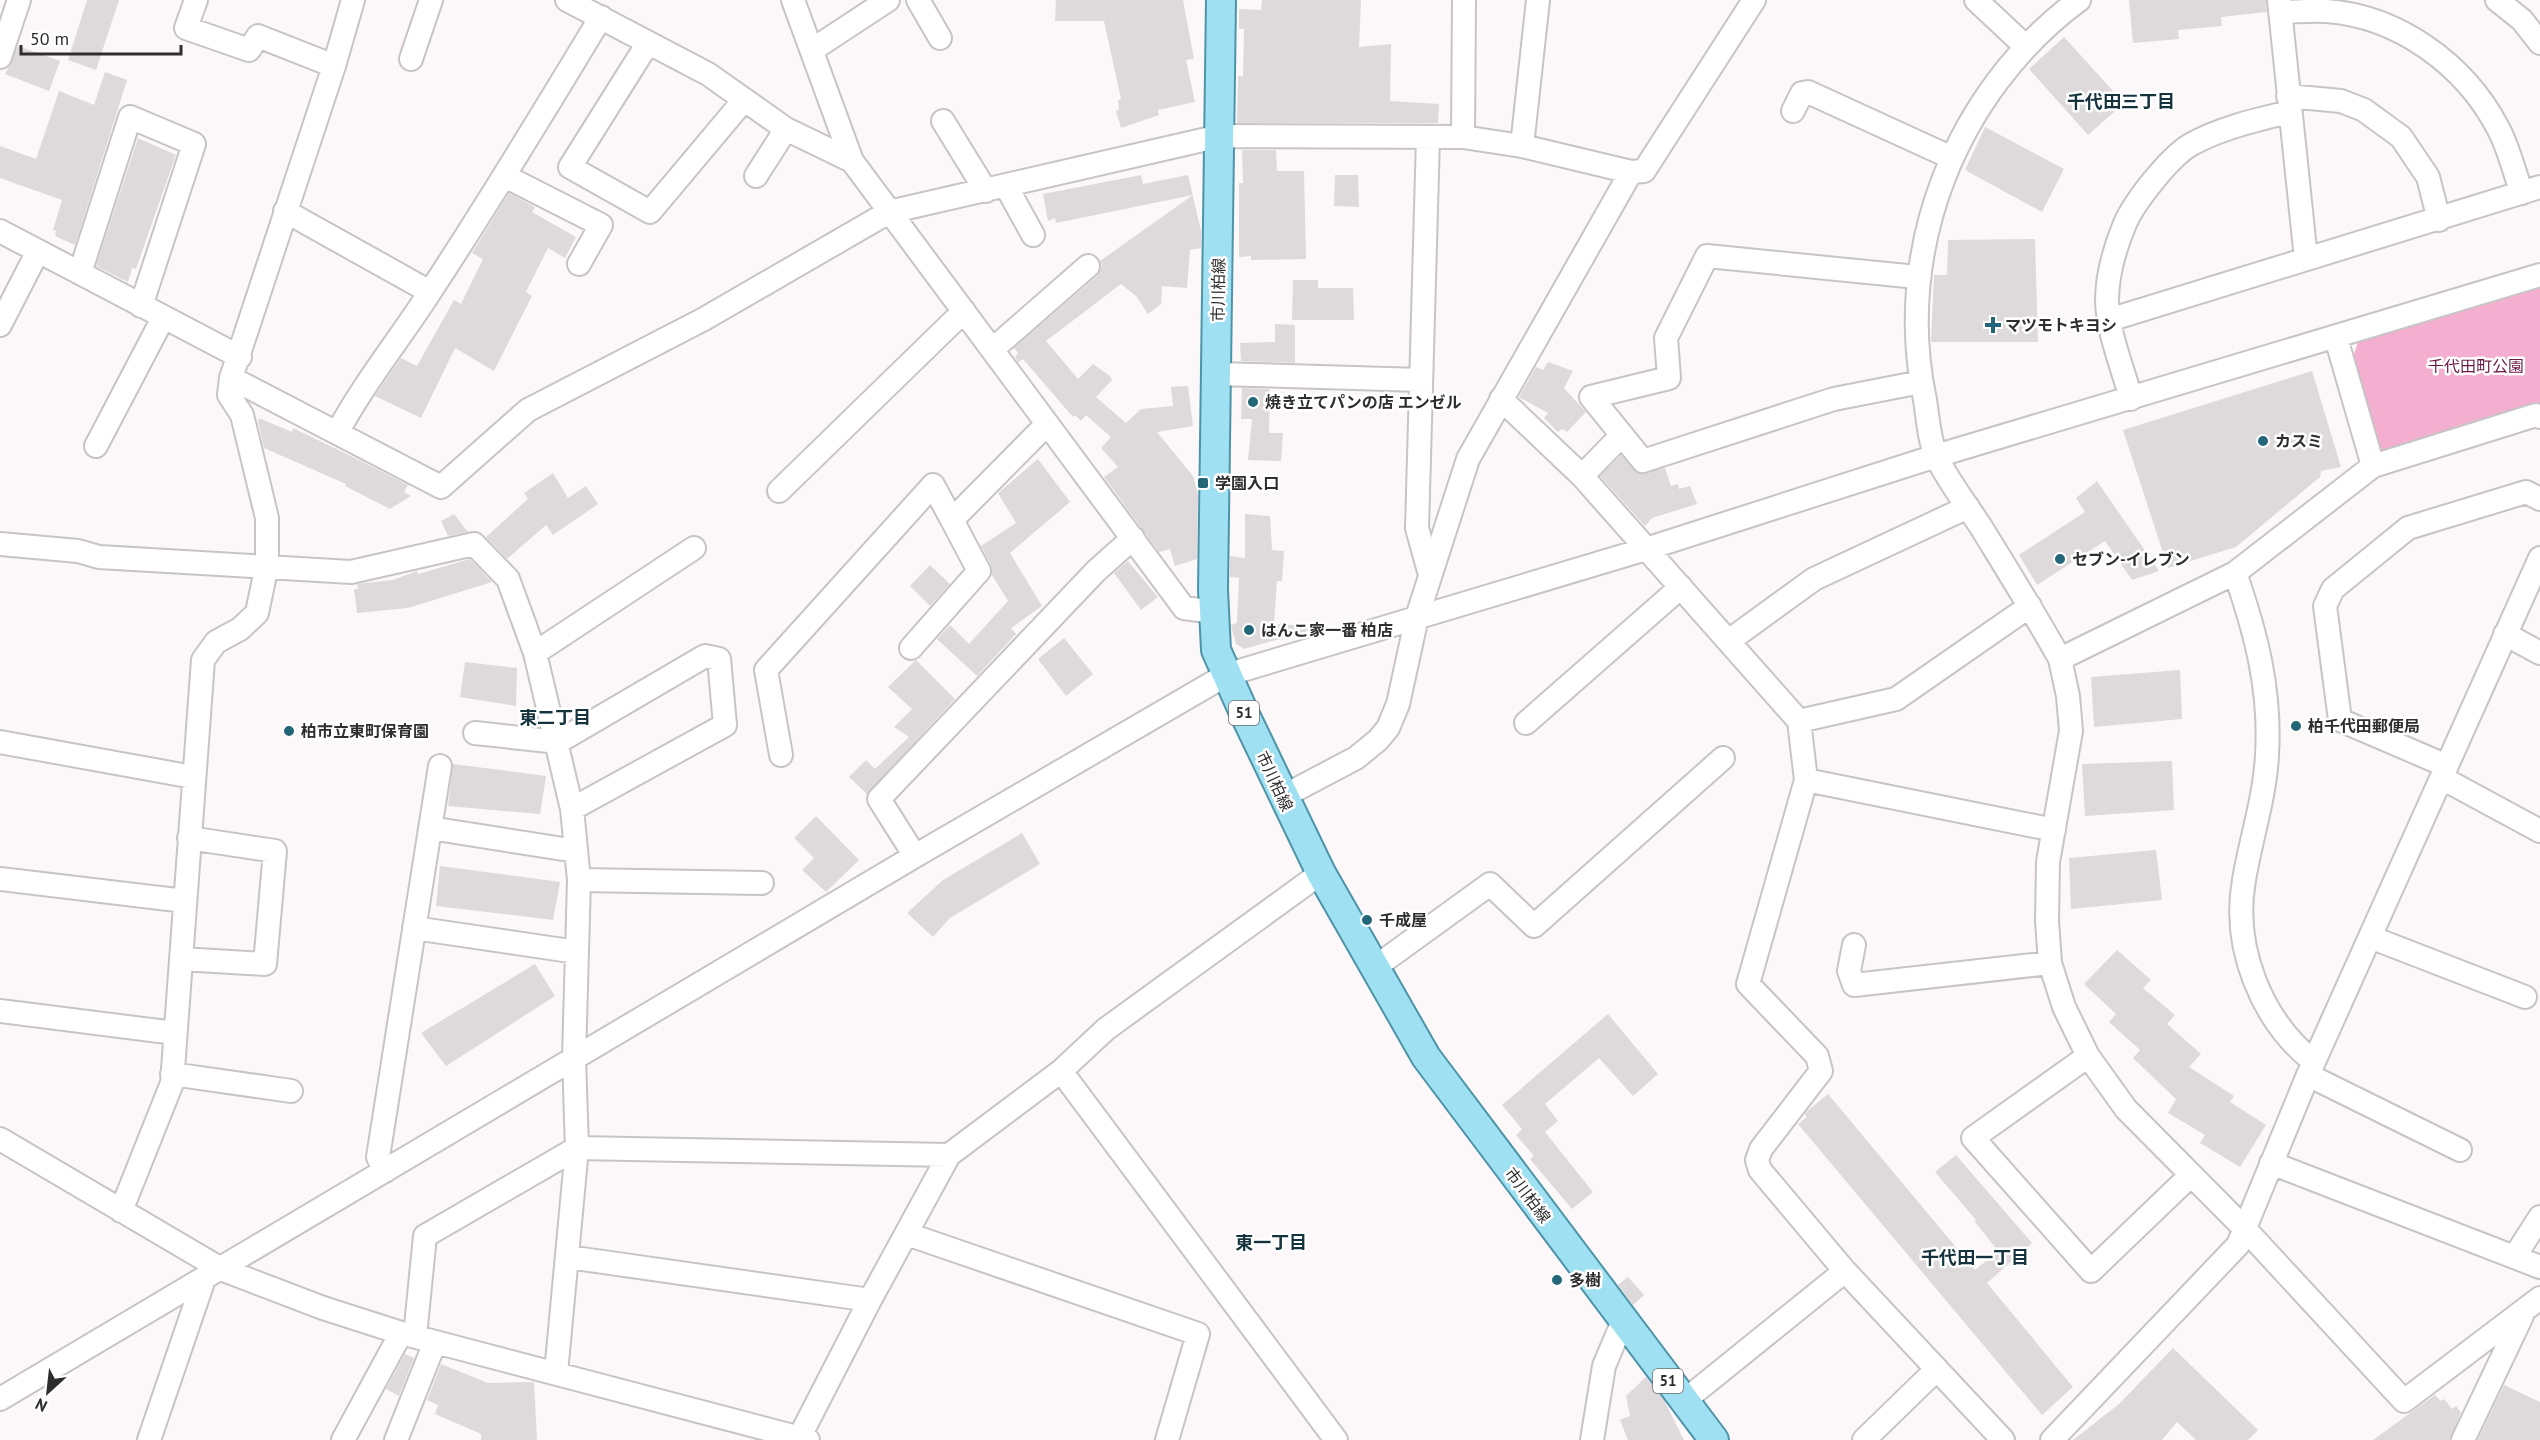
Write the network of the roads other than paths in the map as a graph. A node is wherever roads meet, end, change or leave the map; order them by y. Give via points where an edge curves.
1 (19, 0) edge
2 (196, 0) edge
3 (353, 0) edge
4 (431, 0) edge
5 (567, 0) edge
6 (793, 0) edge
7 (888, 0) edge
8 (918, 0) edge
9 (1221, 0) edge
10 (1464, 0) edge
11 (1538, 0) edge
12 (1754, 0) edge
13 (1976, 0) edge
14 (2079, 0) edge
15 (2497, 0) edge
16 (2280, 6) edge
17 (600, 17) junction
18 (940, 38) dead end
19 (648, 43) junction
20 (2540, 43) edge
21 (2025, 46) junction
22 (812, 50) junction
23 (0, 57) edge
24 (411, 59) dead end
25 (334, 66) junction
26 (744, 100) junction
27 (2289, 104) junction
28 (1793, 111) dead end
29 (943, 122) dead end
30 (786, 129) junction
31 (1220, 136) junction
32 (1463, 137) junction
33 (1428, 138) junction
34 (1522, 146) junction
35 (1950, 157) junction
36 (852, 160) junction
37 (1631, 172) junction
38 (504, 176) junction
39 (756, 176) dead end
40 (996, 189) junction
41 (2531, 190) edge
42 (285, 211) junction
43 (890, 212) junction
44 (2439, 220) junction
45 (0, 231) edge
46 (1033, 235) dead end
47 (39, 251) junction
48 (2306, 259) junction
49 (579, 264) dead end
50 (1088, 266) dead end
51 (80, 273) junction
52 (2540, 275) edge
53 (1917, 277) junction
54 (430, 292) junction
55 (141, 306) junction
56 (964, 311) junction
57 (163, 318) junction
58 (2109, 320) junction
59 (0, 325) edge
60 (2336, 338) junction
61 (993, 349) junction
62 (240, 357) junction
63 (1217, 374) junction
64 (231, 378) junction
65 (1421, 380) junction
66 (1921, 382) junction
67 (1501, 399) junction
68 (2132, 399) junction
69 (2540, 417) edge
70 (1047, 424) junction
71 (337, 433) junction
72 (1622, 435) junction
73 (96, 446) dead end
74 (1936, 456) junction
75 (2373, 466) junction
76 (1582, 476) junction
77 (779, 491) dead end
78 (2540, 499) edge
79 (1968, 507) junction
80 (952, 520) junction
81 (1133, 538) junction
82 (0, 544) edge
83 (694, 548) dead end
84 (1646, 549) junction
85 (2540, 558) edge
86 (267, 565) junction
87 (2235, 573) junction
88 (1430, 576) junction
89 (1681, 587) junction
90 (2030, 606) junction
91 (1214, 612) junction
92 (1417, 617) junction
93 (2505, 634) junction
94 (1730, 640) junction
95 (911, 648) dead end
96 (535, 653) junction
97 (2540, 653) edge
98 (2060, 659) junction
99 (1226, 675) junction
100 (1799, 720) junction
101 (1526, 723) dead end
102 (475, 733) dead end
103 (0, 742) edge
104 (558, 742) junction
105 (781, 755) dead end
106 (1723, 758) dead end
107 (440, 766) dead end
108 (2445, 772) junction
109 (194, 777) junction
110 (1806, 780) junction
111 (1282, 797) junction
112 (572, 809) junction
113 (430, 828) junction
114 (2054, 830) junction
115 (2540, 831) edge
116 (189, 838) junction
117 (576, 851) junction
118 (915, 856) junction
119 (1321, 873) junction
120 (0, 879) edge
121 (579, 880) junction
122 (762, 884) dead end
123 (185, 901) junction
124 (414, 928) junction
125 (2370, 937) junction
126 (1854, 945) dead end
127 (577, 952) junction
128 (181, 959) junction
129 (2050, 963) junction
130 (1374, 968) junction
131 (2524, 997) dead end
132 (0, 1011) edge
133 (176, 1033) junction
134 (2088, 1056) junction
135 (574, 1058) junction
136 (2311, 1068) junction
137 (1060, 1071) junction
138 (172, 1074) junction
139 (291, 1091) dead end
140 (0, 1139) edge
141 (577, 1148) junction
142 (2460, 1150) dead end
143 (949, 1155) junction
144 (2271, 1163) junction
145 (385, 1171) junction
146 (2191, 1175) junction
147 (120, 1211) junction
148 (2540, 1217) edge
149 (2246, 1230) junction
150 (907, 1233) junction
151 (2516, 1256) junction
152 (568, 1257) junction
153 (2540, 1267) edge
154 (1845, 1271) junction
155 (213, 1274) junction
156 (870, 1300) junction
157 (2532, 1305) edge
158 (1623, 1321) junction
159 (417, 1337) junction
160 (1937, 1369) junction
161 (556, 1373) junction
162 (0, 1399) edge
163 (1684, 1401) junction
164 (802, 1439) edge
165 (1712, 1439) edge
166 (149, 1440) edge
167 (343, 1440) edge
168 (396, 1440) edge
169 (1167, 1440) edge
170 (1336, 1440) edge
171 (1592, 1440) edge
172 (1864, 1440) edge
173 (2003, 1440) edge
174 (2052, 1440) edge
175 (2463, 1440) edge

1 - 23 street
2 - 25 street via 186,28 249,50 258,36
3 - 25 street
4 - 24 street
5 - 17 street
6 - 22 street
7 - 22 street
8 - 18 street
9 - 31 main road, 市川柏線 / 51
10 - 32 street
11 - 34 street
12 - 37 street via 1644,171
13 - 21 street
14 - 21 street
15 - 20 street via 2522,20
16 - 27 street
16 - 41 street via 2367,19 2404,33 2432,50 2478,96
17 - 19 street
17 - 38 street
19 - 26 street via 708,75
19 - 26 street via 570,167 650,212
21 - 35 street
22 - 36 street
25 - 42 street
26 - 30 street
27 - 44 street via 2342,101 2364,110 2401,136 2428,177
27 - 48 street
27 - 58 street via 2188,146 2162,171 2124,224 2109,279
28 - 35 street via 1802,93 1808,92
29 - 40 street
30 - 36 street
30 - 39 street
31 - 33 street
31 - 40 street
31 - 63 main road, 市川柏線 / 51
32 - 33 street
32 - 34 street
33 - 65 street
34 - 37 street
35 - 53 street via 1925,234
36 - 43 street
37 - 67 street
38 - 49 street via 601,225
38 - 54 street
40 - 43 street
40 - 46 street
41 - 44 street
42 - 54 street
42 - 62 street
43 - 56 street
43 - 71 street via 704,319 528,410 441,488
44 - 48 street
45 - 47 street
47 - 51 street
47 - 59 street
48 - 58 street
50 - 61 street
51 - 55 street
51 - 55 street via 130,117 194,144
52 - 60 street
53 - 66 street via 1916,331
53 - 72 street via 1707,256 1665,338 1669,378 1591,397
54 - 71 street via 359,392
55 - 57 street
56 - 61 street
56 - 77 street
57 - 62 street
57 - 73 street
58 - 68 street
60 - 68 street
60 - 75 street
61 - 70 street
62 - 64 street
63 - 65 street
63 - 91 main road, 市川柏線 / 51
64 - 71 street
64 - 86 street via 229,395 242,415 267,518
65 - 88 street via 1418,528
66 - 72 street via 1834,399 1643,461
66 - 74 street
67 - 76 street
67 - 88 street via 1468,459
68 - 74 street
69 - 75 street via 2536,415
70 - 80 street
70 - 81 street
72 - 76 street
74 - 79 street
74 - 84 street
75 - 87 street
76 - 84 street
78 - 108 street via 2526,492 2408,528 2333,589 2325,606 2340,720
79 - 90 street
79 - 94 street via 1814,579
80 - 95 street via 979,572
80 - 105 street via 933,485 766,670
81 - 91 street via 1184,608
81 - 118 street via 1096,571 879,799
82 - 86 street via 78,551 99,557
83 - 96 street
84 - 89 street
84 - 92 street
85 - 93 street
86 - 96 street via 351,572 474,544 508,579
86 - 109 street via 257,613 240,630 216,642 203,660
87 - 98 street
87 - 136 street via 2266,681 2268,725 2265,776 2243,881 2243,934 2251,973 2265,1003
88 - 92 street
89 - 94 street
89 - 101 street
90 - 98 street
90 - 100 street via 1896,699
91 - 99 main road, 市川柏線 / 51 via 1216,650
92 - 99 street
92 - 111 street via 1398,704 1388,728 1356,758
93 - 97 street
93 - 108 street
94 - 100 street
96 - 104 street
98 - 114 street via 2071,731
99 - 111 main road, 市川柏線 / 51
99 - 118 street
100 - 110 street
102 - 104 street
103 - 109 street
104 - 112 street
104 - 112 street via 705,656 719,659 725,725
106 - 130 street via 1534,926 1490,884
107 - 113 street
108 - 115 street
108 - 125 street
109 - 116 street
110 - 114 street
110 - 154 street via 1748,984 1816,1056 1821,1071 1761,1149 1757,1160 1760,1170
111 - 119 main road, 市川柏線 / 51
112 - 117 street
113 - 117 street
113 - 124 street
114 - 129 street via 2047,885
116 - 123 street
116 - 128 street via 275,851 265,964
117 - 121 street
118 - 135 street
119 - 130 main road, 市川柏線 / 51
119 - 137 street via 1106,1029
120 - 123 street
121 - 122 street
121 - 127 street
123 - 128 street
124 - 127 street
124 - 145 street via 378,1157
125 - 131 street
125 - 136 street
126 - 129 street via 1849,971 1854,985
127 - 135 street
128 - 133 street
129 - 134 street via 2064,1007
130 - 158 main road, 市川柏線 / 51 via 1426,1057
132 - 133 street
133 - 138 street
134 - 146 street via 2126,1109
134 - 146 street via 1973,1138 2091,1271
135 - 141 street
135 - 145 street
136 - 142 street
136 - 144 street
137 - 143 street
137 - 170 street
138 - 139 street
138 - 147 street via 172,1083
140 - 147 street
141 - 143 street
141 - 152 street
141 - 159 street via 425,1236
143 - 150 street
144 - 149 street
144 - 151 street
145 - 155 street
146 - 149 street
147 - 155 street
148 - 151 street
149 - 157 street via 2403,1401
149 - 174 street via 2238,1245
150 - 156 street
150 - 169 street via 1198,1334
151 - 153 street
152 - 156 street
152 - 161 street
154 - 160 street
154 - 163 street
155 - 159 street
155 - 162 street
155 - 166 street
156 - 164 street
157 - 175 street
158 - 163 main road, 市川柏線 / 51
158 - 171 street via 1604,1366
159 - 161 street
159 - 167 street
159 - 168 street
160 - 172 street
160 - 173 street
161 - 164 street
163 - 165 main road, 市川柏線 / 51

